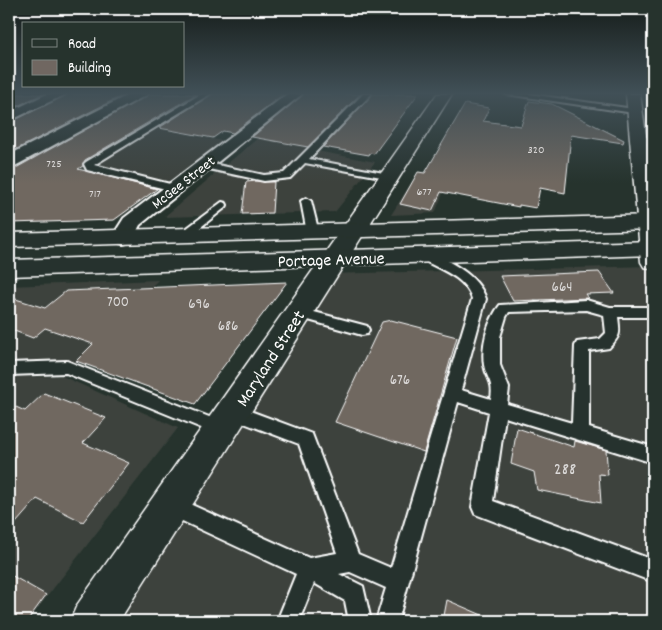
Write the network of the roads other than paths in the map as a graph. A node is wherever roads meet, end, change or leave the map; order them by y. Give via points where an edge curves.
1 (84, 123) edge
2 (158, 123) edge
3 (258, 123) edge
4 (339, 123) edge
5 (426, 123) edge
6 (641, 123) edge
7 (646, 140) edge
8 (303, 160) junction
9 (9, 162) edge
10 (204, 165) junction
11 (349, 178) dead end
12 (387, 179) junction
13 (174, 188) junction
14 (306, 201) dead end
15 (222, 205) dead end
16 (650, 222) edge
17 (311, 223) junction
18 (183, 236) junction
19 (123, 237) junction
20 (9, 240) edge
21 (343, 245) junction
22 (653, 252) edge
23 (425, 256) junction
24 (9, 268) edge
25 (299, 312) junction
26 (610, 312) junction
27 (653, 312) edge
28 (362, 330) dead end
29 (9, 369) edge
30 (452, 394) junction
31 (498, 407) junction
32 (228, 421) junction
33 (580, 433) junction
34 (653, 455) edge
35 (171, 506) junction
36 (350, 561) junction
37 (309, 569) junction
38 (653, 571) edge
39 (398, 582) junction
40 (93, 621) edge
41 (288, 621) edge
42 (360, 621) edge
43 (387, 621) edge

1 - 9 street
2 - 13 lane via 90,164 90,168
3 - 10 street, McGee Street
4 - 8 lane
5 - 12 main road, Maryland Street
6 - 7 main road
7 - 16 main road
8 - 10 lane via 287,176 264,178
8 - 12 lane
10 - 13 street, McGee Street
11 - 12 lane
12 - 21 main road, Maryland Street
13 - 19 street, McGee Street via 131,222
14 - 17 lane
15 - 18 lane
16 - 21 main road, Portage Avenue
16 - 22 main road
17 - 18 main road, Portage Avenue
17 - 21 main road, Portage Avenue
18 - 19 main road, Portage Avenue
19 - 20 main road, Portage Avenue
21 - 23 main road, Portage Avenue
21 - 24 main road, Portage Avenue
21 - 25 main road, Maryland Street
22 - 23 main road, Portage Avenue
23 - 30 lane via 465,278 478,291 479,298
25 - 28 lane
25 - 32 main road, Maryland Street
26 - 27 lane
26 - 31 lane via 586,304 505,308 492,337 492,365 501,388
26 - 33 lane via 612,334 604,344 582,346
29 - 32 lane via 66,367
30 - 31 lane
30 - 39 lane
31 - 33 lane
31 - 38 lane via 482,507
32 - 35 main road, Maryland Street
32 - 36 lane via 306,439
33 - 34 lane
35 - 37 lane
35 - 40 main road, Maryland Street
36 - 37 lane
36 - 39 lane
37 - 41 lane
37 - 42 lane via 355,594
39 - 43 lane

